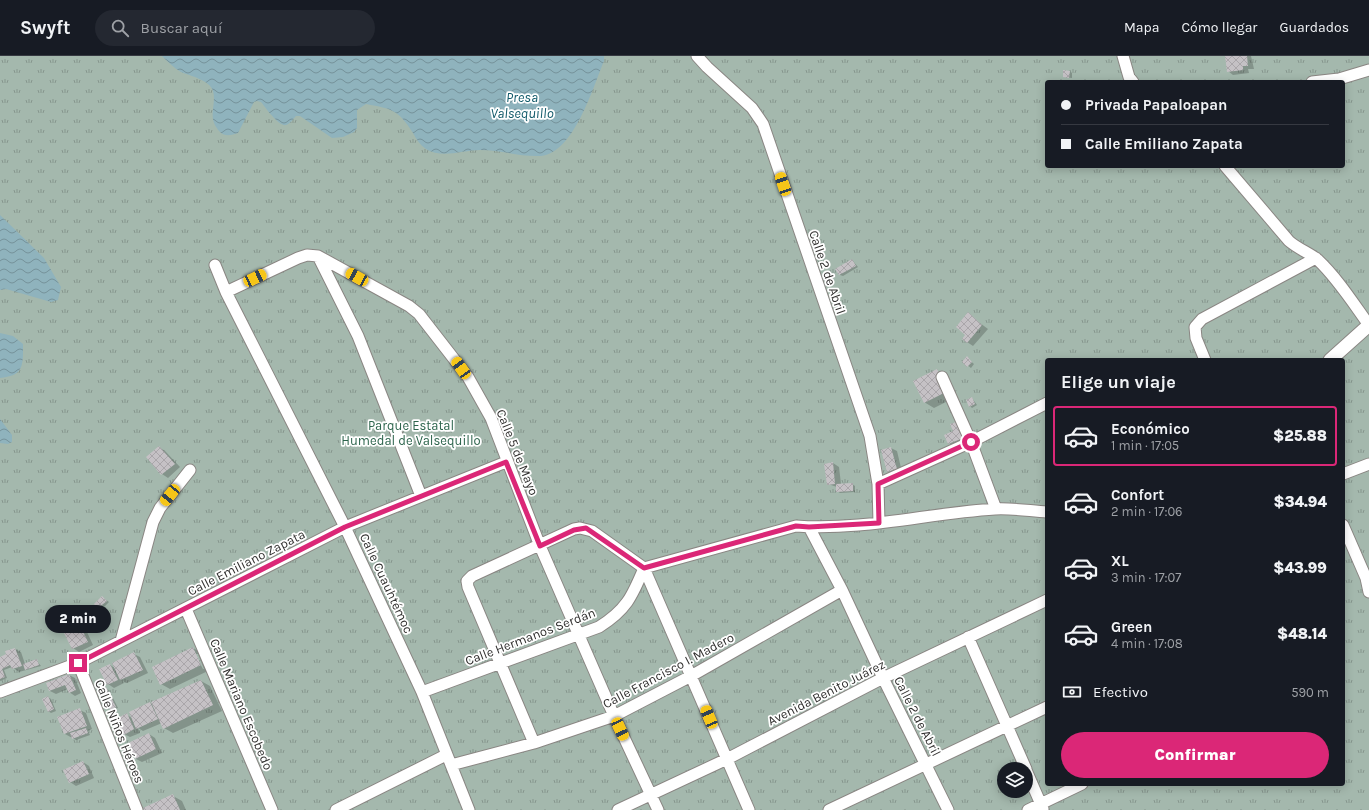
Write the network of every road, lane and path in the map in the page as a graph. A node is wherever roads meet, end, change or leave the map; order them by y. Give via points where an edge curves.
1 (697, 56) edge
2 (1123, 56) edge
3 (1369, 70) edge
4 (1131, 80) edge
5 (1330, 80) edge
6 (1228, 168) edge
7 (318, 256) junction
8 (1316, 258) junction
9 (215, 265) dead end
10 (226, 292) junction
11 (1369, 325) edge
12 (1204, 358) edge
13 (1332, 358) edge
14 (942, 377) dead end
15 (1045, 404) edge
16 (971, 442) junction
17 (506, 462) junction
18 (1369, 464) edge
19 (190, 470) dead end
20 (1345, 473) edge
21 (878, 484) junction
22 (421, 496) junction
23 (996, 509) junction
24 (1045, 512) edge
25 (879, 523) junction
26 (345, 527) junction
27 (809, 527) junction
28 (1345, 530) edge
29 (540, 546) junction
30 (644, 568) junction
31 (1367, 577) edge
32 (842, 590) junction
33 (1369, 592) edge
34 (1045, 601) edge
35 (186, 609) junction
36 (580, 635) junction
37 (968, 637) junction
38 (121, 642) junction
39 (78, 663) junction
40 (500, 663) junction
41 (691, 676) junction
42 (883, 678) junction
43 (0, 692) edge
44 (422, 692) junction
45 (1045, 708) edge
46 (614, 716) junction
47 (1006, 726) junction
48 (534, 743) junction
49 (727, 758) junction
50 (448, 760) junction
51 (1023, 762) edge
52 (926, 764) junction
53 (1033, 786) edge
54 (1079, 786) edge
55 (650, 795) junction
56 (1042, 807) edge
57 (137, 810) edge
58 (272, 810) edge
59 (336, 810) edge
60 (469, 810) edge
61 (618, 810) edge
62 (658, 810) edge
63 (749, 810) edge
64 (829, 810) edge
65 (948, 810) edge
66 (1028, 810) edge

1 - 21 street, Calle 2 de Abril via 752,108 763,124 870,436
2 - 4 street
3 - 5 street
6 - 8 street via 1289,241 1299,250
7 - 10 street via 307,255 298,258
7 - 17 street, Calle 5 de Mayo via 419,314 468,377 490,418
7 - 22 street via 358,336
8 - 11 street
8 - 12 street via 1202,320 1195,327 1196,338
9 - 10 street, Calle Cuauhtémoc
10 - 26 street, Calle Cuauhtémoc
11 - 13 street
14 - 16 street
15 - 16 street
16 - 21 street
16 - 23 street
17 - 22 street, Calle Emiliano Zapata
17 - 29 street, Calle 5 de Mayo
18 - 20 street
19 - 38 street via 160,508 153,522
21 - 25 street, Calle 2 de Abril
22 - 26 street, Calle Emiliano Zapata
23 - 24 street
23 - 25 street
25 - 27 street
26 - 35 street, Calle Emiliano Zapata
26 - 44 street, Calle Cuauhtémoc
27 - 30 street via 796,526
27 - 32 street, Calle 2 de Abril
28 - 31 street
29 - 30 street via 574,530 586,528
29 - 36 street, Calle 5 de Mayo
29 - 40 street via 472,576 467,581
30 - 36 street, Calle Hermanos Serdán via 627,604 619,613 599,627
30 - 41 street
31 - 33 street
32 - 41 street, Calle Francisco I. Madero
32 - 42 street, Calle 2 de Abril
34 - 37 street, Avenida Benito Juárez
35 - 38 street, Calle Emiliano Zapata
35 - 58 street, Calle Mariano Escobedo
36 - 40 street, Calle Hermanos Serdán
36 - 46 street, Calle 5 de Mayo
37 - 42 street, Avenida Benito Juárez
37 - 47 street
38 - 39 street, Calle Emiliano Zapata
39 - 43 street, Calle Emiliano Zapata
39 - 57 street, Calle Niños Héroes
40 - 44 street, Calle Hermanos Serdán
40 - 48 street
41 - 46 street, Calle Francisco I. Madero
41 - 49 street
42 - 49 street, Avenida Benito Juárez
42 - 52 street, Calle 2 de Abril
44 - 50 street, Calle Cuauhtémoc
45 - 47 street
46 - 48 street, Calle Francisco I. Madero
46 - 55 street, Calle 5 de Mayo
47 - 51 street
47 - 52 street
48 - 50 street, Calle Francisco I. Madero
49 - 55 street, Avenida Benito Juárez
49 - 63 street
50 - 59 street, Calle Francisco I. Madero
50 - 60 street, Calle Cuauhtémoc
52 - 64 street
52 - 65 street, Calle 2 de Abril
53 - 56 street
54 - 56 street
55 - 61 street, Avenida Benito Juárez
55 - 62 street, Calle 5 de Mayo
56 - 66 street

